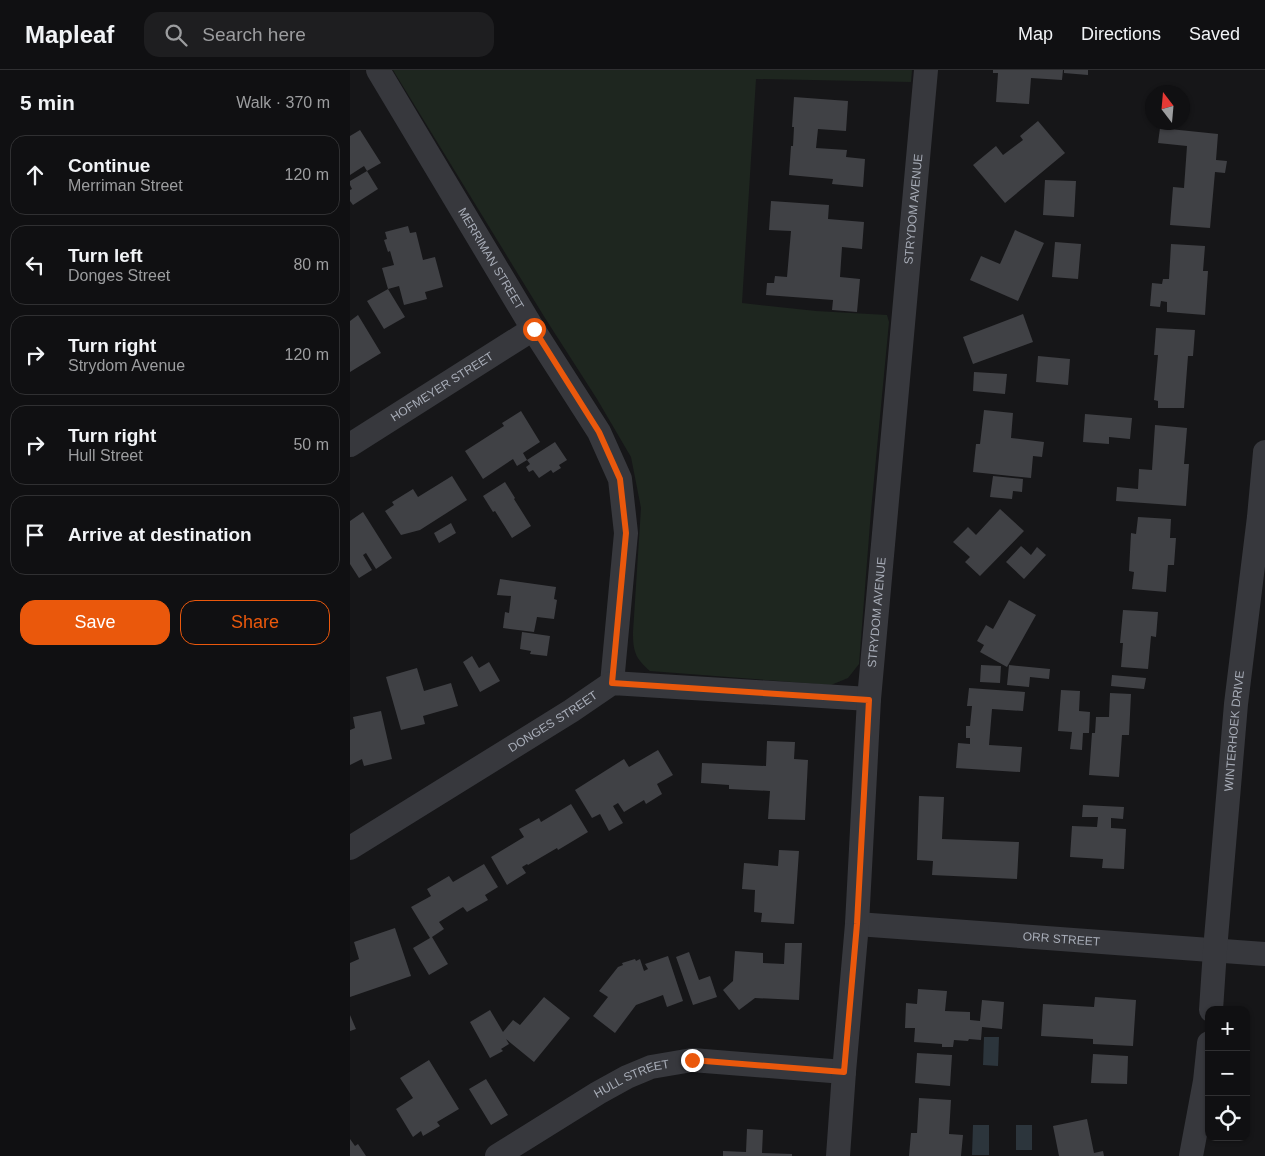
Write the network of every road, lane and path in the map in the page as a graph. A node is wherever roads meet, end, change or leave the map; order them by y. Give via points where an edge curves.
1 (378, 70) edge
2 (926, 70) edge
3 (534, 329) junction
4 (350, 445) edge
5 (1265, 452) edge
6 (612, 683) junction
7 (869, 700) junction
8 (350, 848) edge
9 (857, 924) junction
10 (1214, 950) junction
11 (1265, 954) edge
12 (1211, 1006) edge
13 (1208, 1051) edge
14 (844, 1072) junction
15 (498, 1156) edge
16 (838, 1156) edge
17 (1191, 1156) edge

1 - 3 street, MERRIMAN STREET
2 - 7 street, STRYDOM AVENUE
3 - 4 street, HOFMEYER STREET
3 - 6 street, MERRIMAN STREET via 599,432 620,479 626,533
5 - 10 street, WINTERHOEK DRIVE via 1236,704
6 - 7 street
6 - 8 street, DONGES STREET
7 - 9 street, STRYDOM AVENUE
9 - 10 street, ORR STREET
9 - 14 street, STRYDOM AVENUE
10 - 11 street, ORR STREET
10 - 12 street, WINTERHOEK DRIVE
13 - 17 street
14 - 15 street, HULL STREET via 692,1060 652,1067 598,1093
14 - 16 street, STRYDOM AVENUE

